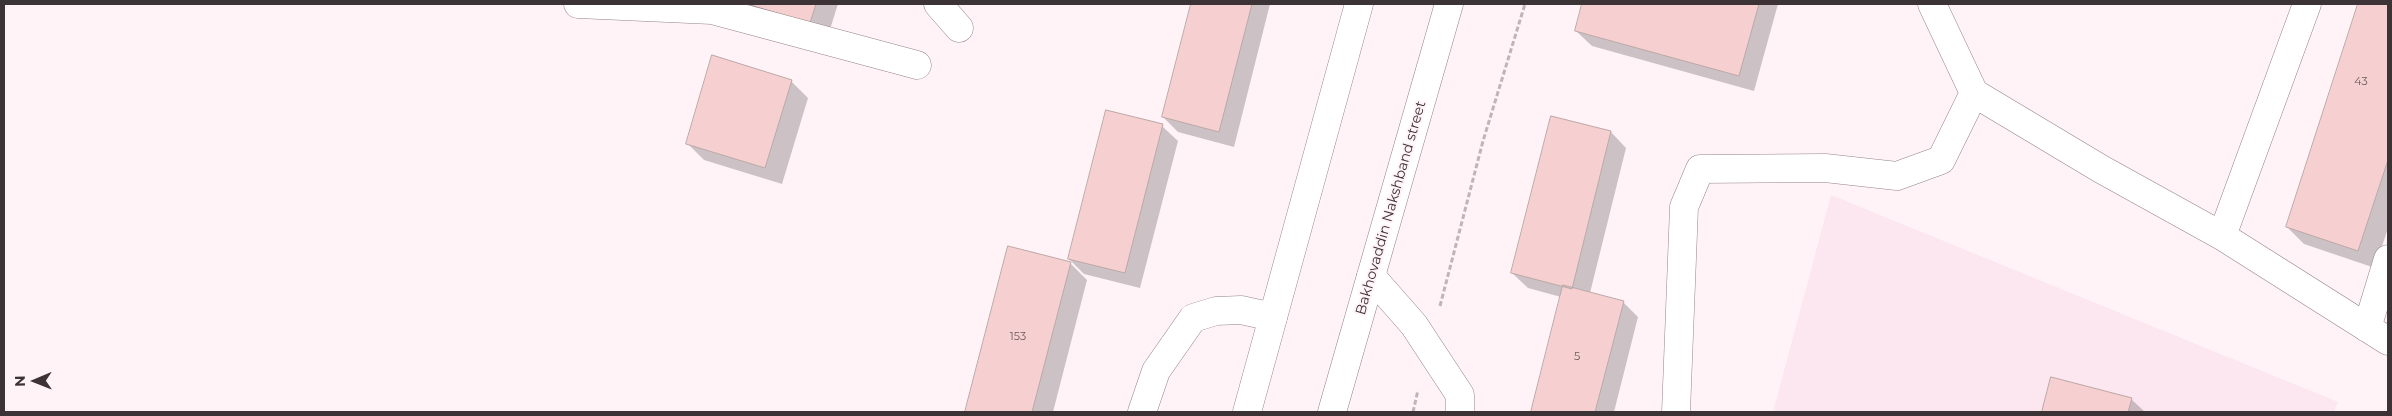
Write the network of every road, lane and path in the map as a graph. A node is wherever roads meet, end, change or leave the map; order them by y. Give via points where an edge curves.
1 (578, 4) edge
2 (938, 4) edge
3 (1359, 4) edge
4 (1449, 4) edge
5 (1525, 4) edge
6 (1932, 4) edge
7 (2307, 4) edge
8 (668, 6) edge
9 (959, 28) dead end
10 (918, 65) dead end
11 (1974, 93) junction
12 (2222, 236) junction
13 (2388, 259) edge
14 (1371, 276) junction
15 (1438, 313) dead end
16 (1273, 317) junction
17 (2378, 335) edge
18 (1420, 386) dead end
19 (1244, 406) edge
20 (1142, 412) edge
21 (1332, 412) edge
22 (1413, 412) edge
23 (1460, 412) edge
24 (1676, 412) edge

1 - 8 street
2 - 9 street
3 - 16 street
4 - 14 street, Bakhovaddin Nakshband street
5 - 15 path via 1483,141
6 - 11 street
7 - 12 street
8 - 10 street via 712,10
11 - 12 street
11 - 24 street via 1942,160 1897,176 1825,168 1700,169 1684,207
12 - 17 street
13 - 17 street
14 - 21 street, Bakhovaddin Nakshband street
14 - 23 street via 1414,325 1460,394
16 - 19 street
16 - 20 street via 1241,310 1216,311 1193,318 1156,371
18 - 22 path

